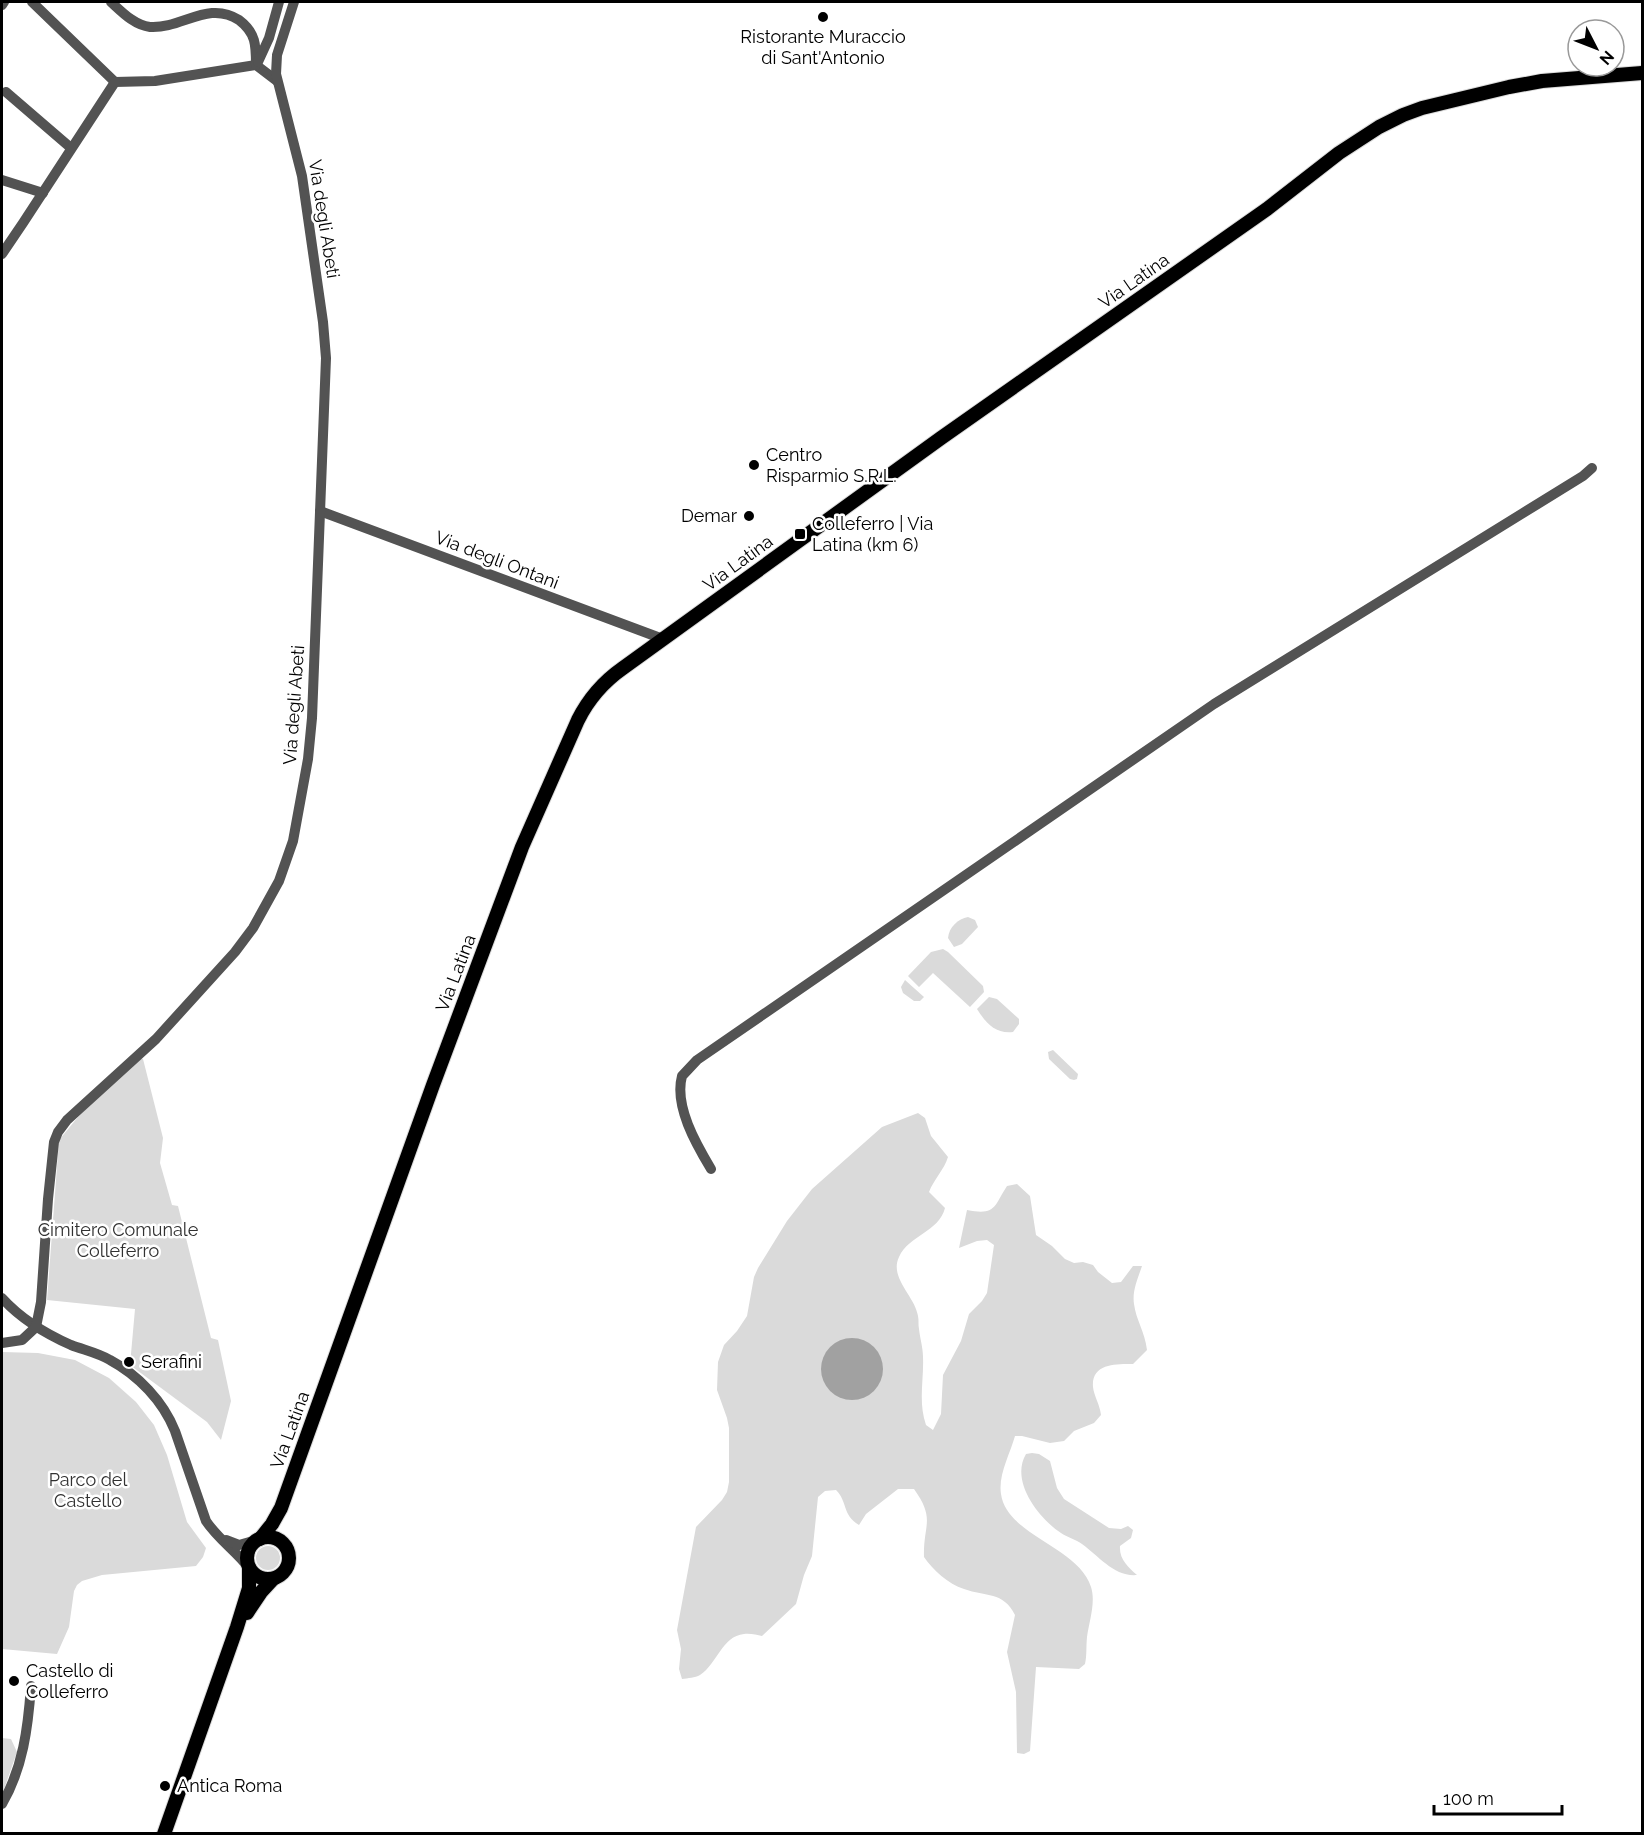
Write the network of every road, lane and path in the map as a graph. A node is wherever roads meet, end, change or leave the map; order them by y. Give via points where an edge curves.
1 (32, 2) edge
2 (111, 2) edge
3 (279, 2) edge
4 (294, 2) edge
5 (256, 65) junction
6 (1642, 73) edge
7 (277, 81) junction
8 (114, 82) junction
9 (6, 92) dead end
10 (71, 148) junction
11 (2, 180) edge
12 (43, 193) junction
13 (2, 254) edge
14 (1592, 468) dead end
15 (320, 511) junction
16 (663, 639) junction
17 (711, 1168) dead end
18 (2, 1299) edge
19 (36, 1328) junction
20 (2, 1343) edge
21 (288, 1489) junction
22 (215, 1534) junction
23 (260, 1539) junction
24 (284, 1544) junction
25 (249, 1568) junction
26 (273, 1579) junction
27 (237, 1628) junction
28 (31, 1686) dead end
29 (180, 1785) junction
30 (2, 1804) edge
31 (154, 1833) edge
32 (164, 1833) edge

1 - 8 street
2 - 5 street via 132,20 151,27 213,10 226,11 252,33
3 - 5 street
4 - 7 street, Via degli Abeti via 277,55
5 - 7 street
5 - 8 street via 155,81
6 - 16 main road, Via Latina via 1522,84 1422,108 1384,124
7 - 15 street, Via degli Abeti via 300,167 324,330
8 - 10 street
9 - 10 street
10 - 12 street
11 - 12 street
12 - 13 street
14 - 17 street via 1214,704 692,1063 682,1076 681,1094 692,1136
15 - 16 street, Via degli Ontani
15 - 19 street, Via degli Abeti via 310,738 298,820 286,862 264,908 235,952 156,1039 58,1132
16 - 21 main road, Via Latina via 615,673 593,696 542,799 433,1085
18 - 19 street
19 - 20 street via 22,1340
19 - 22 street via 116,1363 156,1399 172,1422 204,1517
21 - 23 main road, Via Latina via 277,1517
21 - 24 main road, Via Latina via 282,1524
22 - 23 street via 236,1545
22 - 25 street
23 - 24 main road via 273,1537
23 - 25 main road, Via Latina via 248,1551
24 - 26 main road, Via Latina via 289,1554 288,1565
25 - 26 main road via 259,1577
25 - 27 main road, Via Latina via 249,1588
26 - 27 main road, Via Latina
27 - 29 main road, Via Latina
28 - 30 street via 24,1749
29 - 31 main road, Via Latina
29 - 32 main road, Via Latina

